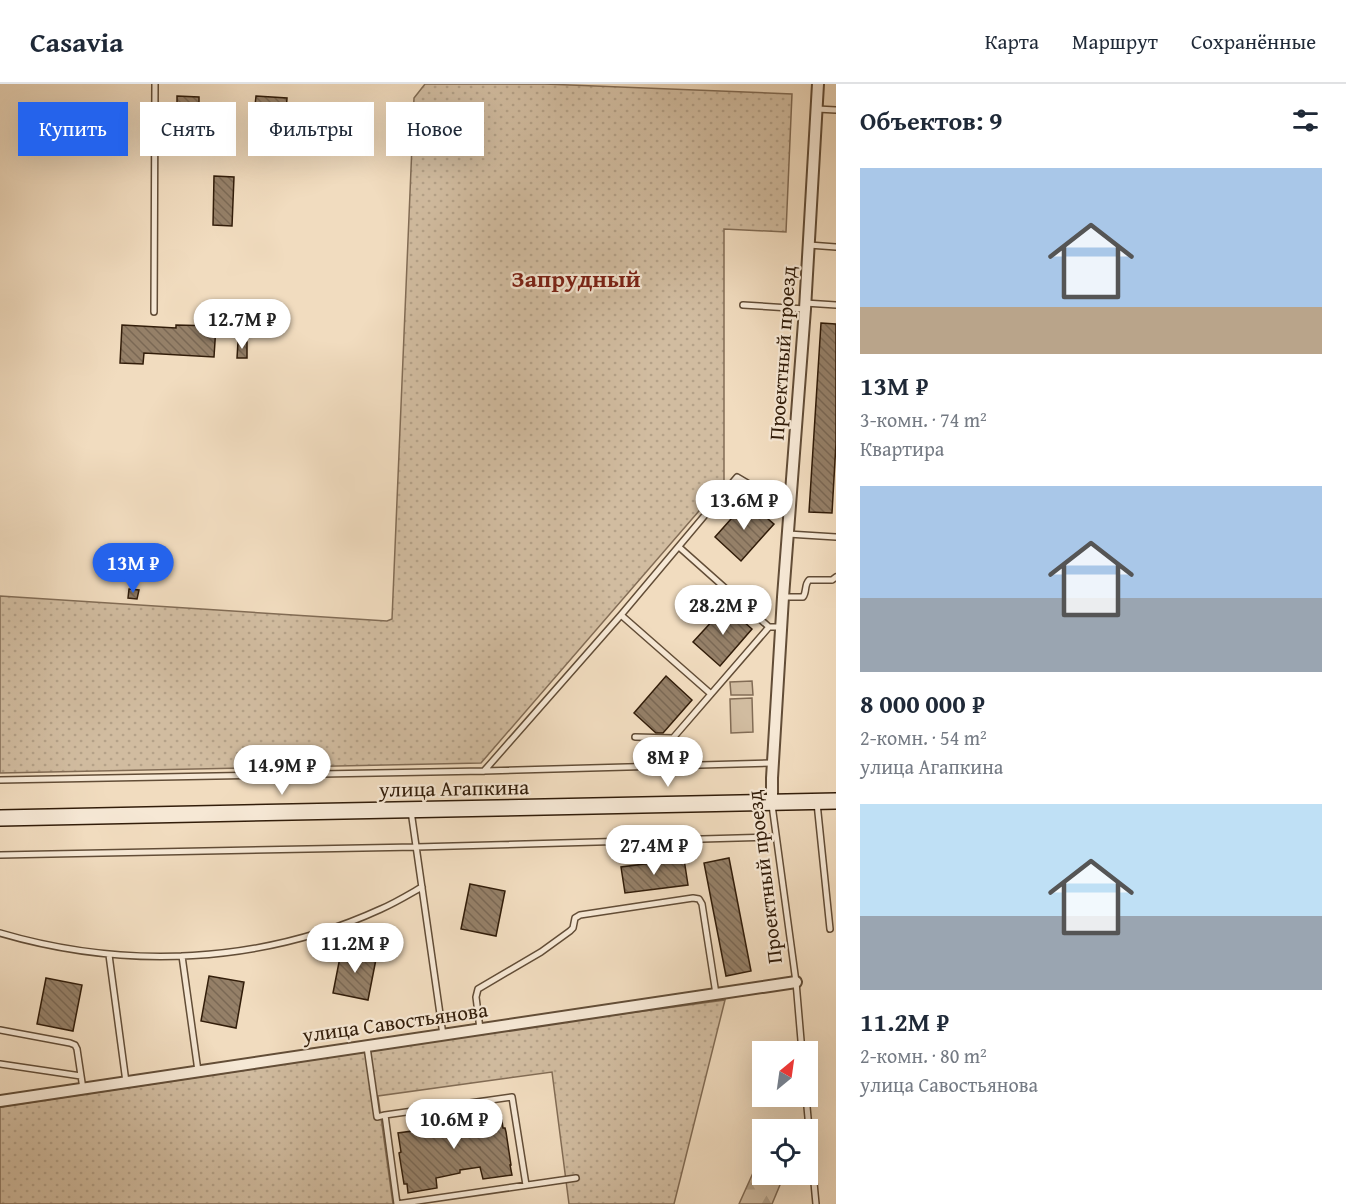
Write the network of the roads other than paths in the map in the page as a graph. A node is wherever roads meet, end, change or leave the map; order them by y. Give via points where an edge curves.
1 (155, 84) edge
2 (818, 84) edge
3 (817, 109) junction
4 (836, 110) edge
5 (809, 245) junction
6 (836, 247) edge
7 (743, 305) dead end
8 (836, 305) edge
9 (805, 306) junction
10 (154, 312) dead end
11 (790, 507) junction
12 (788, 534) junction
13 (836, 537) edge
14 (679, 547) junction
15 (836, 577) edge
16 (783, 597) junction
17 (621, 615) junction
18 (769, 627) junction
19 (781, 627) junction
20 (711, 694) junction
21 (635, 737) dead end
22 (772, 763) junction
23 (484, 771) junction
24 (0, 780) edge
25 (836, 801) edge
26 (817, 802) junction
27 (771, 803) junction
28 (411, 810) junction
29 (0, 818) edge
30 (775, 837) junction
31 (416, 846) junction
32 (0, 855) edge
33 (422, 887) junction
34 (830, 929) dead end
35 (0, 933) edge
36 (109, 955) junction
37 (182, 956) junction
38 (796, 982) junction
39 (716, 994) junction
40 (480, 1029) junction
41 (0, 1030) edge
42 (443, 1035) junction
43 (801, 1041) edge
44 (367, 1046) junction
45 (0, 1064) edge
46 (198, 1071) junction
47 (81, 1076) junction
48 (126, 1082) junction
49 (83, 1089) junction
50 (0, 1101) edge
51 (807, 1107) edge
52 (385, 1115) junction
53 (576, 1178) dead end
54 (526, 1185) junction
55 (816, 1204) edge

1 - 10 lane
2 - 3 street, Проектный проезд
3 - 4 lane
3 - 5 street, Проектный проезд
5 - 6 lane
5 - 9 street, Проектный проезд
7 - 9 lane
8 - 9 lane
9 - 11 street, Проектный проезд
11 - 12 street, Проектный проезд
11 - 14 lane via 737,477
12 - 13 lane
12 - 16 street, Проектный проезд
14 - 17 lane
14 - 18 lane
15 - 16 lane via 809,580 803,597
16 - 19 street, Проектный проезд
17 - 20 lane
17 - 23 lane
18 - 19 lane
18 - 20 lane
19 - 22 street, Проектный проезд
20 - 21 lane via 673,738
22 - 23 lane
22 - 27 street, Проектный проезд
23 - 24 lane
25 - 26 main road, улица Агапкина
26 - 27 main road, улица Агапкина
26 - 34 lane
27 - 28 main road, улица Агапкина
27 - 30 lane, Проектный проезд
28 - 29 main road, улица Агапкина
28 - 31 lane
30 - 31 lane
30 - 38 lane, Проектный проезд
31 - 32 lane
31 - 33 lane
33 - 37 lane via 383,909 314,934 242,951
33 - 42 lane
35 - 36 lane via 59,948
36 - 37 lane
36 - 48 lane
37 - 46 lane
38 - 39 street, улица Савостьянова
38 - 43 lane, Проектный проезд
39 - 40 street, улица Савостьянова
39 - 40 lane via 699,899 603,911 577,916 570,931 478,989
40 - 42 street, улица Савостьянова
41 - 47 lane via 75,1045
42 - 44 street, улица Савостьянова
44 - 46 street, улица Савостьянова
44 - 52 lane via 377,1117
45 - 47 lane
46 - 48 street, улица Савостьянова
47 - 49 lane
48 - 49 street, улица Савостьянова
49 - 50 street, улица Савостьянова
51 - 55 lane
52 - 54 lane via 513,1097
52 - 54 lane via 397,1204
53 - 54 lane

